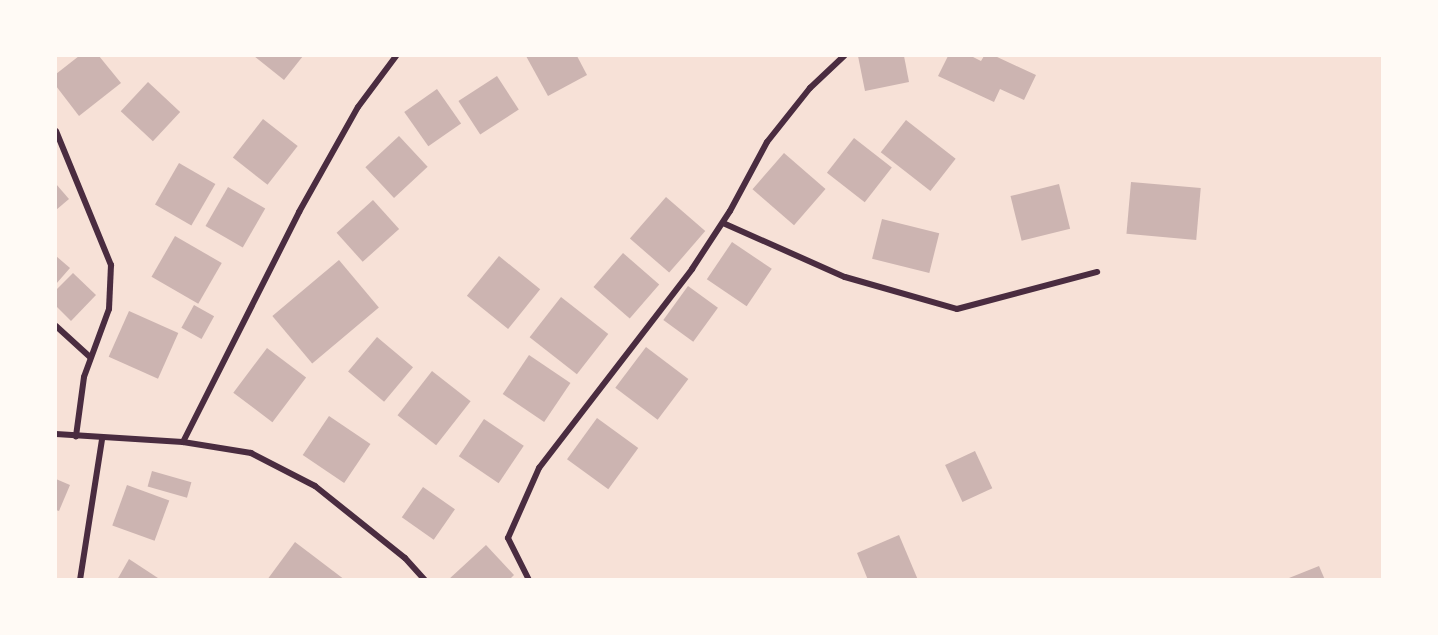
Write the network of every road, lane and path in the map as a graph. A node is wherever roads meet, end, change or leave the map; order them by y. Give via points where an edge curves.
1 (396, 56) edge
2 (844, 56) edge
3 (56, 131) edge
4 (723, 223) junction
5 (1097, 272) dead end
6 (56, 326) edge
7 (90, 357) junction
8 (56, 434) edge
9 (76, 436) junction
10 (102, 439) junction
11 (183, 442) junction
12 (80, 579) edge
13 (425, 579) edge
14 (530, 579) edge

1 - 11 street via 358,107 299,212
2 - 4 street via 810,88 767,142
3 - 7 street via 111,265 109,309
4 - 5 street via 845,277 957,309
4 - 14 street via 539,468 508,538
6 - 7 street
7 - 9 street
8 - 9 street
9 - 10 street
10 - 11 street
10 - 12 street
11 - 13 street via 251,453 285,468 315,486 405,558

